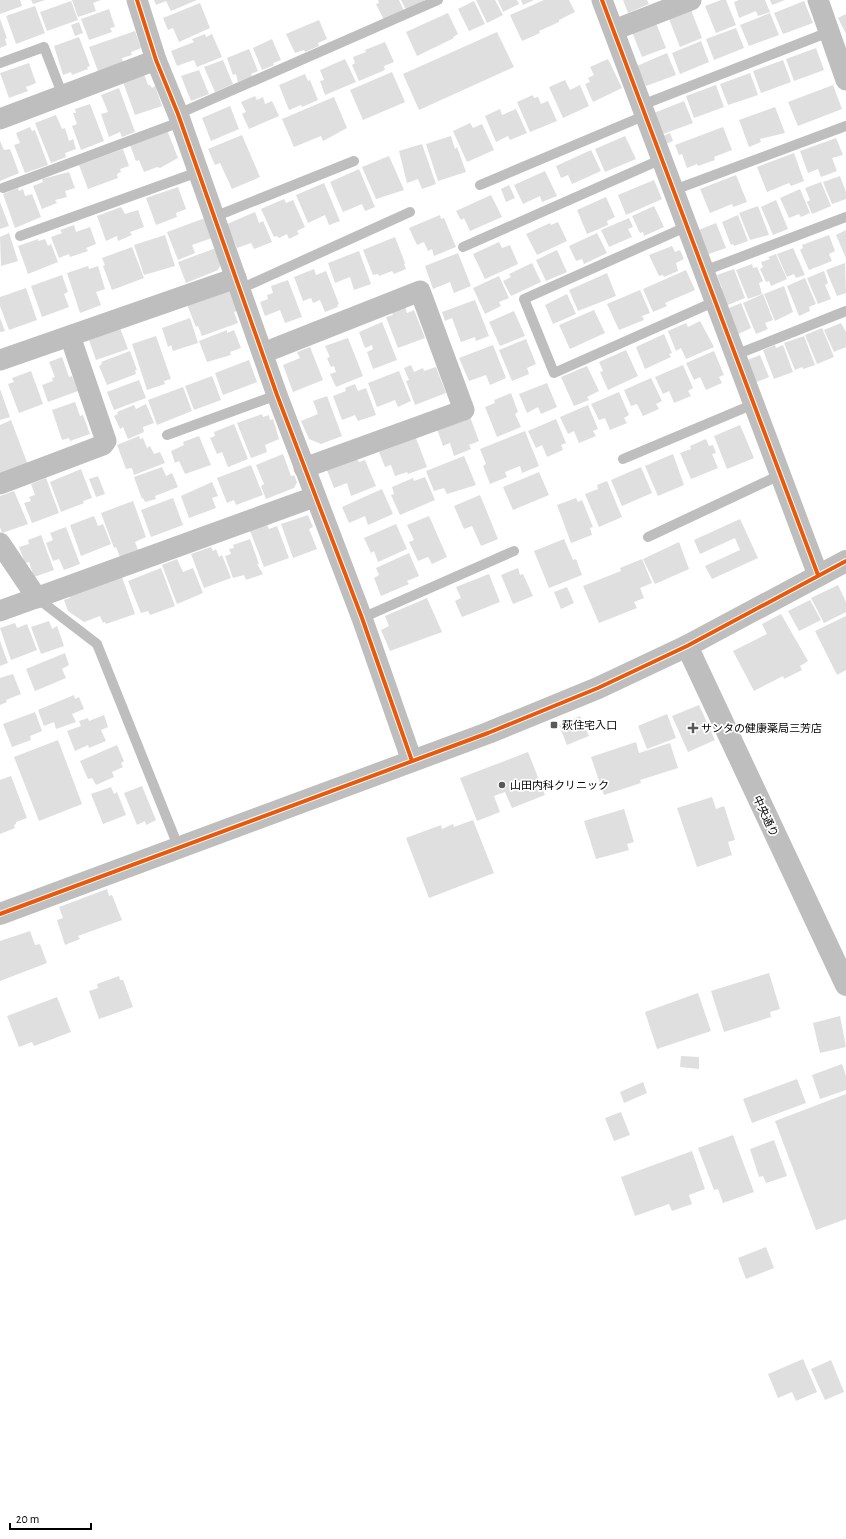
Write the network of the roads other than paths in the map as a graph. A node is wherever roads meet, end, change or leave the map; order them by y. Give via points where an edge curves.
1 (137, 0) edge
2 (438, 0) edge
3 (602, 0) edge
4 (691, 0) edge
5 (818, 0) edge
6 (614, 30) junction
7 (829, 32) junction
8 (842, 58) edge
9 (156, 60) junction
10 (0, 63) edge
11 (846, 80) edge
12 (63, 96) junction
13 (644, 110) junction
14 (179, 118) junction
15 (0, 119) edge
16 (846, 126) edge
17 (662, 159) junction
18 (354, 161) dead end
19 (198, 172) junction
20 (480, 185) dead end
21 (3, 188) dead end
22 (674, 190) junction
23 (410, 212) dead end
24 (214, 217) junction
25 (846, 217) edge
26 (688, 226) junction
27 (20, 236) dead end
28 (463, 247) dead end
29 (704, 271) junction
30 (238, 283) junction
31 (716, 301) junction
32 (846, 311) edge
33 (70, 336) junction
34 (263, 353) junction
35 (735, 355) junction
36 (0, 360) edge
37 (277, 395) junction
38 (754, 404) junction
39 (166, 435) dead end
40 (623, 459) dead end
41 (304, 468) junction
42 (780, 475) junction
43 (0, 484) edge
44 (314, 497) junction
45 (648, 536) dead end
46 (0, 543) edge
47 (514, 551) dead end
48 (846, 561) edge
49 (818, 575) junction
50 (37, 598) junction
51 (0, 611) edge
52 (362, 618) junction
53 (687, 646) junction
54 (412, 761) junction
55 (178, 846) junction
56 (0, 914) edge
57 (846, 985) edge

1 - 9 street
2 - 14 lane
3 - 6 street
4 - 6 street
5 - 7 street
6 - 13 street
7 - 8 street
7 - 13 lane
8 - 11 street
9 - 12 street
9 - 14 street
10 - 12 lane via 44,47
12 - 15 street
13 - 17 street
13 - 20 lane
14 - 19 street
14 - 21 lane
16 - 22 lane
17 - 22 street
17 - 28 lane
18 - 24 lane
19 - 24 street
19 - 27 lane
22 - 26 street
23 - 30 lane
24 - 30 street
25 - 29 lane
26 - 29 street
26 - 31 lane via 524,299 554,373
29 - 31 street
30 - 33 street
30 - 34 street
31 - 35 street
32 - 35 lane
33 - 36 street
33 - 43 street via 106,441 102,445
34 - 37 street
34 - 41 street via 420,291 464,410
35 - 38 street
37 - 39 lane
37 - 41 street
38 - 40 lane
38 - 42 street
41 - 44 street
42 - 45 lane
42 - 49 street
44 - 50 street
44 - 52 street
46 - 50 street
47 - 52 lane
48 - 49 street
49 - 53 street
50 - 51 street
50 - 55 lane via 97,644
52 - 54 street
53 - 54 street via 598,688
53 - 57 street, 中央通り
54 - 55 street
55 - 56 street

